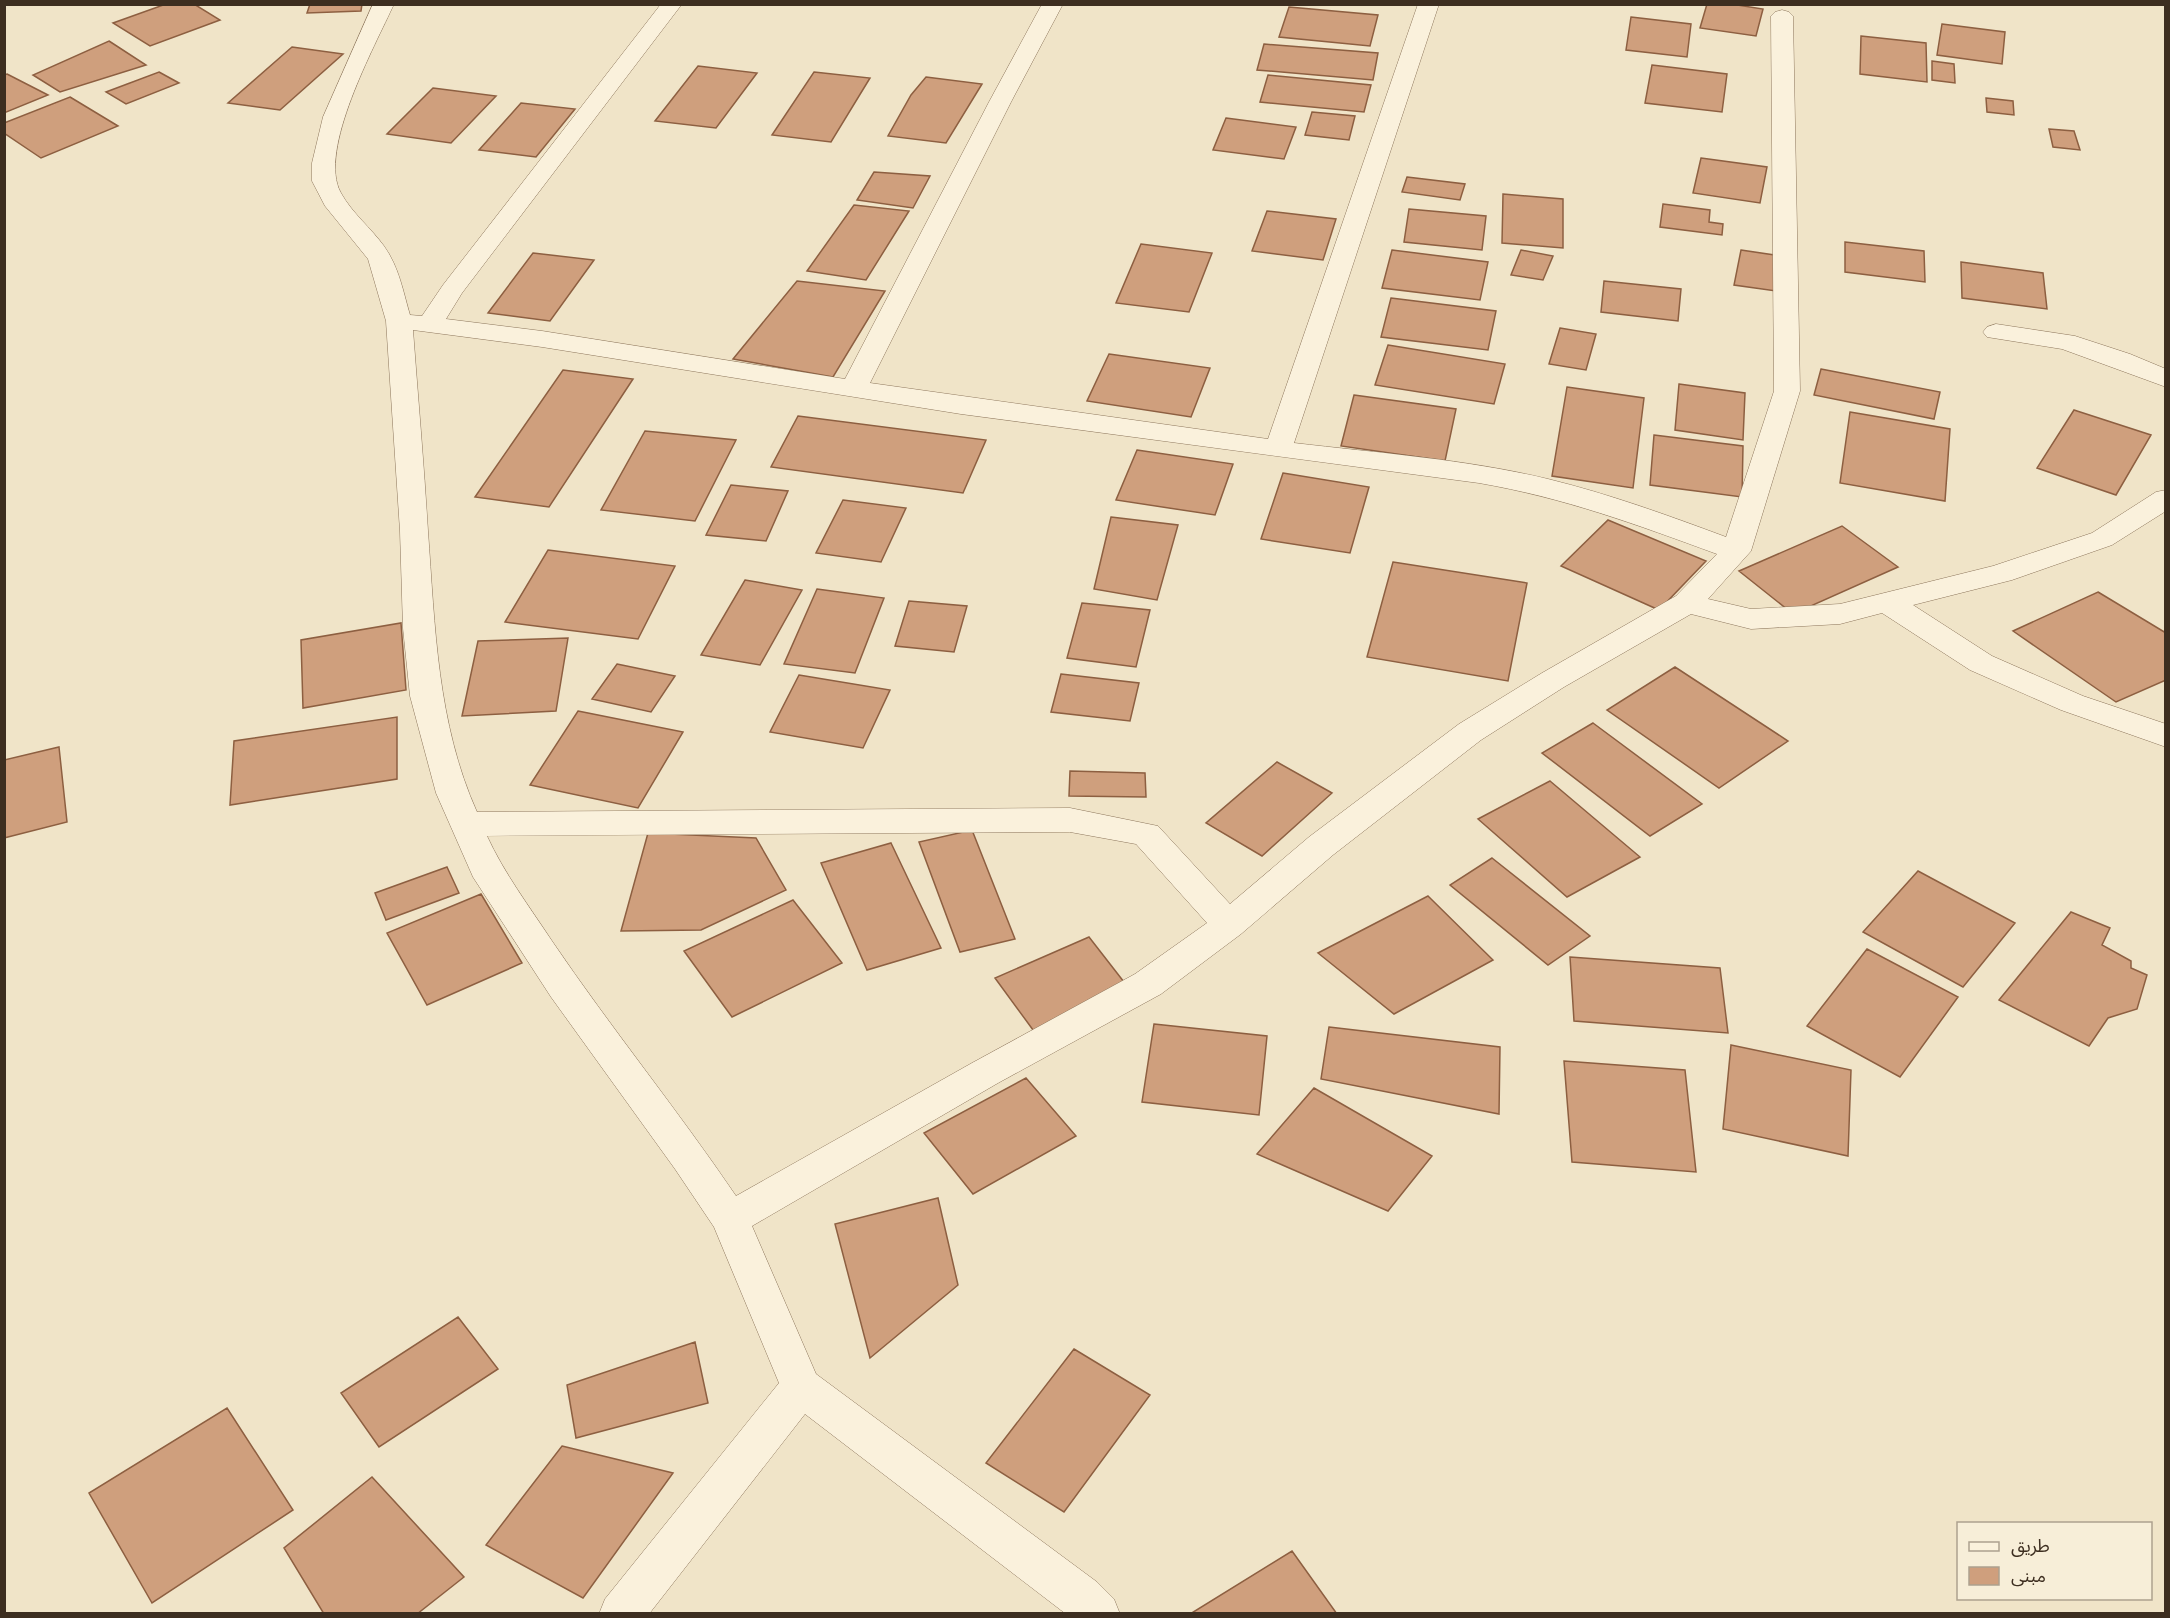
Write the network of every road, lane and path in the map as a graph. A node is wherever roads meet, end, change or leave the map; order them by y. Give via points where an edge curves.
1 (384, 4) edge
2 (672, 4) edge
3 (1053, 4) edge
4 (1429, 4) edge
5 (1782, 16) dead end
6 (414, 323) junction
7 (1996, 332) dead end
8 (2166, 380) edge
9 (853, 390) junction
10 (1278, 449) junction
11 (2166, 498) edge
12 (1736, 551) junction
13 (1687, 603) junction
14 (1888, 603) junction
15 (2166, 736) edge
16 (466, 824) junction
17 (1229, 925) junction
18 (729, 1219) junction
19 (801, 1387) junction
20 (621, 1614) edge
21 (1098, 1614) edge

1 - 6 street via 326,139 324,182 380,259
2 - 6 street via 452,291
3 - 9 street
4 - 10 street
5 - 12 street via 1787,392
6 - 9 street via 542,339
6 - 16 street via 418,628 426,696 452,793
7 - 8 street via 2066,342
9 - 10 street
10 - 12 street via 1464,473 1546,488 1636,514
11 - 14 street via 2102,539 2002,573
12 - 13 street
13 - 14 street via 1751,619 1840,614
13 - 17 street via 1470,732 1321,846
14 - 15 street via 1981,663 2072,703
16 - 17 street via 1070,820 1146,834
16 - 18 street via 485,868 557,977
17 - 18 street via 1149,984
18 - 19 street
19 - 20 street
19 - 21 street via 1022,1551

